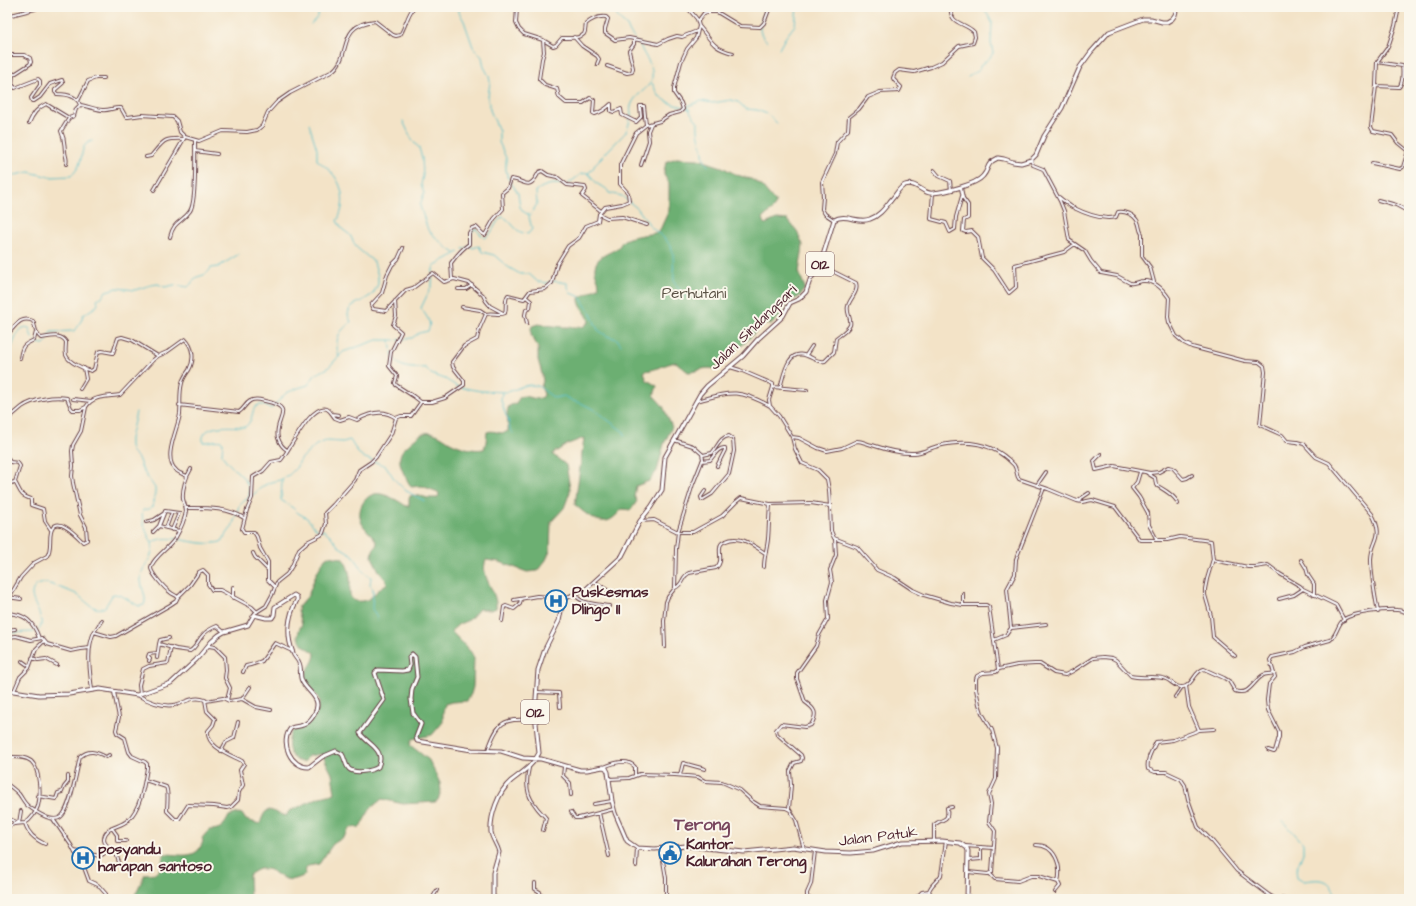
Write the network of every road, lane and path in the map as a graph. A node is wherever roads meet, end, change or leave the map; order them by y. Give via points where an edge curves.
1 (39, 7) edge
2 (414, 7) edge
3 (517, 7) edge
4 (687, 7) edge
5 (770, 7) edge
6 (951, 7) edge
7 (1177, 7) edge
8 (1400, 7) edge
9 (7, 16) edge
10 (698, 21) junction
11 (699, 26) junction
12 (698, 31) junction
13 (574, 37) junction
14 (542, 40) junction
15 (634, 40) junction
16 (733, 53) dead end
17 (7, 55) edge
18 (1377, 62) junction
19 (597, 64) dead end
20 (607, 66) dead end
21 (104, 78) dead end
22 (1376, 86) junction
23 (78, 101) junction
24 (80, 105) junction
25 (69, 118) junction
26 (29, 123) dead end
27 (651, 124) junction
28 (646, 125) junction
29 (185, 138) junction
30 (195, 140) junction
31 (195, 151) junction
32 (1408, 152) edge
33 (217, 154) dead end
34 (146, 157) dead end
35 (1031, 160) junction
36 (1372, 163) dead end
37 (66, 164) dead end
38 (641, 165) dead end
39 (934, 170) dead end
40 (961, 186) junction
41 (154, 190) dead end
42 (951, 190) junction
43 (933, 193) junction
44 (962, 194) junction
45 (1058, 196) junction
46 (1378, 200) dead end
47 (601, 211) junction
48 (1409, 212) edge
49 (599, 214) junction
50 (834, 220) junction
51 (647, 225) dead end
52 (170, 237) dead end
53 (1075, 244) junction
54 (403, 248) dead end
55 (820, 265) junction
56 (452, 279) junction
57 (1154, 282) junction
58 (472, 285) junction
59 (458, 289) dead end
60 (526, 297) junction
61 (395, 301) junction
62 (462, 307) dead end
63 (486, 314) junction
64 (504, 314) junction
65 (527, 323) dead end
66 (36, 331) junction
67 (7, 335) edge
68 (812, 346) dead end
69 (806, 355) junction
70 (158, 356) junction
71 (20, 358) dead end
72 (729, 367) junction
73 (84, 368) junction
74 (773, 387) junction
75 (780, 388) junction
76 (80, 389) dead end
77 (807, 390) dead end
78 (73, 399) dead end
79 (90, 401) junction
80 (421, 402) junction
81 (694, 402) junction
82 (180, 405) junction
83 (770, 406) junction
84 (86, 407) junction
85 (332, 414) junction
86 (339, 415) dead end
87 (396, 418) junction
88 (7, 419) edge
89 (792, 437) junction
90 (674, 440) junction
91 (287, 450) junction
92 (1101, 454) dead end
93 (703, 455) junction
94 (7, 457) edge
95 (702, 461) junction
96 (717, 466) dead end
97 (191, 469) dead end
98 (7, 472) edge
99 (1046, 472) dead end
100 (1140, 472) junction
101 (1146, 473) junction
102 (1192, 475) dead end
103 (187, 476) junction
104 (7, 481) edge
105 (15, 482) junction
106 (1037, 485) junction
107 (1044, 488) junction
108 (705, 491) dead end
109 (1089, 493) dead end
110 (1077, 501) junction
111 (770, 504) junction
112 (1178, 504) dead end
113 (830, 506) junction
114 (186, 508) junction
115 (172, 512) junction
116 (164, 513) junction
117 (244, 518) junction
118 (640, 521) junction
119 (146, 522) dead end
120 (159, 526) junction
121 (166, 528) junction
122 (51, 530) junction
123 (172, 530) junction
124 (153, 532) dead end
125 (179, 532) junction
126 (678, 532) junction
127 (835, 540) junction
128 (1156, 540) junction
129 (253, 552) dead end
130 (765, 553) junction
131 (1213, 559) junction
132 (1301, 560) dead end
133 (764, 567) dead end
134 (267, 568) junction
135 (595, 582) junction
136 (233, 587) dead end
137 (275, 587) junction
138 (675, 588) junction
139 (1303, 589) junction
140 (575, 594) junction
141 (613, 594) dead end
142 (963, 594) dead end
143 (1314, 595) junction
144 (8, 597) junction
145 (178, 597) junction
146 (233, 598) junction
147 (566, 598) junction
148 (22, 599) dead end
149 (521, 599) junction
150 (1279, 599) dead end
151 (7, 600) edge
152 (514, 600) dead end
153 (963, 605) junction
154 (609, 606) dead end
155 (257, 612) junction
156 (1378, 612) junction
157 (7, 613) edge
158 (1409, 613) edge
159 (254, 616) junction
160 (102, 620) dead end
161 (1344, 620) junction
162 (502, 621) dead end
163 (1046, 624) dead end
164 (14, 628) dead end
165 (1011, 628) junction
166 (7, 630) edge
167 (94, 632) junction
168 (224, 632) junction
169 (9, 637) dead end
170 (169, 638) dead end
171 (40, 639) junction
172 (994, 640) junction
173 (44, 641) junction
174 (159, 644) junction
175 (207, 646) junction
176 (171, 647) junction
177 (665, 647) dead end
178 (90, 648) junction
179 (292, 651) junction
180 (157, 653) junction
181 (1235, 656) dead end
182 (32, 658) junction
183 (157, 658) dead end
184 (22, 661) dead end
185 (149, 661) dead end
186 (57, 665) dead end
187 (29, 666) junction
188 (998, 669) junction
189 (243, 672) dead end
190 (1274, 673) junction
191 (1186, 686) junction
192 (250, 687) dead end
193 (1182, 687) junction
194 (7, 690) edge
195 (92, 690) junction
196 (14, 691) junction
197 (114, 692) junction
198 (536, 692) junction
199 (138, 695) junction
200 (1175, 697) dead end
201 (242, 699) junction
202 (227, 700) junction
203 (206, 701) junction
204 (560, 707) dead end
205 (271, 710) dead end
206 (536, 719) junction
207 (238, 722) dead end
208 (1214, 729) dead end
209 (1199, 730) junction
210 (488, 750) junction
211 (539, 750) junction
212 (1268, 750) dead end
213 (221, 751) junction
214 (109, 755) dead end
215 (7, 757) edge
216 (536, 758) junction
217 (541, 759) junction
218 (529, 767) junction
219 (564, 767) junction
220 (603, 767) junction
221 (705, 769) dead end
222 (680, 775) junction
223 (68, 776) dead end
224 (635, 776) junction
225 (609, 779) junction
226 (145, 780) junction
227 (7, 784) edge
228 (570, 795) dead end
229 (38, 796) junction
230 (612, 801) junction
231 (594, 804) dead end
232 (952, 807) dead end
233 (614, 809) junction
234 (789, 809) junction
235 (22, 811) dead end
236 (36, 811) junction
237 (571, 812) dead end
238 (599, 813) junction
239 (7, 818) edge
240 (53, 819) junction
241 (19, 823) junction
242 (25, 823) junction
243 (7, 827) edge
244 (112, 828) junction
245 (543, 830) dead end
246 (126, 841) dead end
247 (946, 841) junction
248 (934, 842) junction
249 (45, 844) dead end
250 (1036, 844) dead end
251 (107, 846) junction
252 (964, 846) junction
253 (981, 847) junction
254 (637, 848) junction
255 (994, 848) junction
256 (661, 849) junction
257 (804, 849) junction
258 (74, 851) junction
259 (815, 851) junction
260 (609, 856) dead end
261 (969, 860) junction
262 (119, 862) dead end
263 (636, 866) dead end
264 (968, 872) junction
265 (990, 874) junction
266 (1058, 882) junction
267 (535, 883) dead end
268 (437, 890) dead end
269 (929, 891) junction
270 (1055, 892) dead end
271 (106, 894) dead end
272 (366, 897) dead end
273 (494, 898) edge
274 (371, 899) edge
275 (432, 899) edge
276 (501, 899) edge
277 (541, 899) edge
278 (666, 899) edge
279 (810, 899) edge
280 (915, 899) edge
281 (933, 899) edge
282 (966, 899) edge
283 (1285, 899) edge

1 - 9 street
2 - 30 street via 408,14 400,35 393,35 374,21 355,28 347,38 336,68 277,102 257,130 223,131 200,141
3 - 14 street via 516,23 521,32 528,37
4 - 10 street
5 - 10 street via 760,27 740,26 717,12 704,13
6 - 50 street via 954,20 974,32 973,43 959,46 942,62 931,67 914,72 899,70 893,78 901,87 899,91 880,92 868,97 849,117 848,130 837,142 835,154 822,182 822,209
7 - 35 main road via 1170,21 1164,23 1143,19 1112,30 1106,35 1080,67 1060,112
8 - 18 street via 1388,47
10 - 11 street
11 - 12 street
11 - 16 street via 716,47
12 - 15 street via 658,44
12 - 27 street via 681,62 674,88 683,109 660,122
13 - 14 street via 562,38 553,46
13 - 15 street via 583,35 586,24 591,19 603,16 608,19 604,31 611,38
13 - 19 street via 597,56
14 - 28 street via 544,52 539,79 545,85 557,89 559,97 566,103 583,103 590,98 594,100 593,113 611,104 611,111 621,109 622,115 636,122 641,117 640,107 644,106
15 - 20 street via 629,51 632,72 627,73
17 - 23 street via 24,55 30,58 30,64 13,75 12,84 15,88 40,80 40,85 31,98 32,101 40,97 50,84 62,80 63,83 55,90 57,94 65,94
18 - 22 street
18 - 22 street via 1402,66 1402,73 1400,86
21 - 23 street via 95,78 88,82
22 - 32 street via 1371,128 1373,131 1390,134
23 - 24 street
24 - 25 street via 74,116
24 - 29 street via 107,111 118,107 128,117 173,117 178,121 180,132
25 - 26 street via 46,104 35,111
25 - 37 street via 61,131 65,138 65,152 68,158
27 - 28 street
27 - 38 street via 649,141
28 - 47 street via 634,137 620,165 619,182 628,193 627,202 605,207
29 - 30 street
29 - 34 street via 168,138 151,156
29 - 41 street
30 - 31 street
31 - 33 street
31 - 52 street via 193,204 190,212 175,224
32 - 36 street via 1400,169
35 - 40 main road via 1017,163 998,158 989,163 980,179
35 - 45 street via 1033,165 1043,169
39 - 42 street via 939,176 950,180
40 - 42 main road
40 - 44 street
42 - 43 main road
43 - 44 street via 931,220 946,223 950,232 955,229
43 - 50 main road via 926,193 914,185 905,185 879,214 869,220 845,217
44 - 53 street via 969,210 968,218 964,220 963,231 972,231 978,237 982,258 994,270 1009,293 1016,287 1015,265 1064,252
45 - 53 street via 1064,211 1069,240
45 - 57 street via 1070,206 1097,217 1112,218 1119,212 1134,216 1142,234 1142,256 1150,267
46 - 48 street via 1396,204
47 - 49 street
47 - 56 street via 582,196 585,187 566,185 557,177 542,171 529,184 511,179 508,188 502,193 503,210 485,234 476,227 472,228 469,233 469,244 451,263
49 - 51 street via 607,218 622,217
49 - 60 street via 598,221 586,226 579,238 568,246 557,264 552,282 545,289 530,291
50 - 55 main road, Jalan Sindangsari / 012
53 - 57 street via 1086,251 1100,272 1117,276 1130,284
54 - 61 street via 388,272 382,293 371,306 373,309 386,311
55 - 69 street via 854,281 857,287 848,305 850,325 836,338 832,355 821,362
55 - 72 main road, Jalan Sindangsari / 012 via 803,296 790,303 783,316
56 - 58 street
56 - 61 street via 444,282 433,273 413,288 406,290
57 - 156 street via 1169,298 1168,319 1176,336 1184,343 1264,366 1260,425 1282,435 1287,441 1304,444 1316,457 1329,463 1372,514 1378,533 1371,560
58 - 59 street via 466,289
58 - 64 street via 490,306
60 - 64 street via 508,295
60 - 65 street via 531,301 525,315
61 - 80 street via 396,316 393,325 401,331 392,350 389,366 397,376 395,385
62 - 63 street via 480,310
63 - 64 street
63 - 80 street via 476,339 464,346 452,362 464,381 463,386 445,398
66 - 67 street via 32,322 27,319 18,321
66 - 71 street via 34,340 22,346
66 - 73 street via 41,338 62,337 66,342 65,353 69,360
68 - 69 street
69 - 75 street via 797,355 787,364
70 - 73 street via 132,340 122,337 118,338 113,353 98,352 94,371
70 - 79 street via 120,395 108,395
70 - 82 street via 185,339 190,345 191,365 182,381
72 - 74 street via 744,371 772,384
72 - 81 main road, Jalan Sindangsari / 012 via 707,386
73 - 76 street via 86,379
74 - 75 street
74 - 83 street
75 - 77 street
78 - 79 street
79 - 84 street
80 - 87 street via 411,416
81 - 83 street via 732,393 756,398
81 - 90 main road, Jalan Sindangsari / 012
82 - 91 street via 239,412 253,400 278,405 284,414 277,427 278,436 280,445
82 - 103 street via 177,429 171,444 171,459 176,470
83 - 89 street
84 - 88 street via 73,410 67,398 34,401
84 - 122 street via 81,431 72,448 72,476 87,538 83,542 71,530 59,525
85 - 86 street
85 - 87 street via 340,420 349,417 358,420 363,416 381,412
85 - 91 street via 324,408 316,411
87 - 137 street via 391,434 372,462 359,470 352,483 326,511 324,531 298,548 292,566 278,580
89 - 106 street via 827,451 857,441 914,453 953,443 985,445 1000,453 1015,466 1018,478
89 - 113 street via 794,449 802,462 818,470 827,479
90 - 93 street via 693,446
90 - 118 main road, Jalan Sindangsari / 012 via 665,457 662,490
91 - 117 street via 281,460 271,462 253,477 252,496
92 - 100 street via 1094,461 1096,470 1114,466
93 - 95 street
93 - 108 street via 712,453 725,437 733,439 734,451 730,474 712,494 702,500
94 - 105 street via 10,462 18,463 20,466
95 - 96 street via 710,460 719,449 724,448
95 - 126 street
97 - 103 street
98 - 104 street
99 - 106 street
100 - 101 street
100 - 128 street via 1132,489 1140,497 1148,513 1149,525
101 - 102 street via 1155,473 1168,467 1173,468 1183,479
101 - 112 street via 1155,478 1156,486 1177,500
103 - 114 street via 183,495
104 - 105 street
105 - 122 street via 24,498 31,500 31,505 43,509 45,521
106 - 107 street
107 - 110 street
107 - 165 street via 1015,560 1015,574 1007,589
109 - 110 street
110 - 128 street via 1092,500 1112,506 1140,540
111 - 113 street via 811,503
111 - 126 street via 741,498 722,516 699,530
111 - 130 street
113 - 127 street via 832,536
114 - 117 street via 233,512
114 - 125 street
115 - 116 street
115 - 121 street
115 - 123 street via 179,513
116 - 119 street
116 - 120 street
117 - 134 street via 242,531 255,533 268,562
118 - 126 street via 654,520
118 - 135 main road, Jalan Sindangsari / 012 via 622,556
120 - 121 street
120 - 124 street
121 - 123 street
122 - 144 street via 47,556 32,564
123 - 125 street
125 - 145 street via 152,564 151,570 170,592
126 - 138 street
127 - 153 street via 857,547 877,570 913,590
127 - 234 street via 836,555 830,570 832,582 827,600 828,619 816,646 797,675 805,702 814,710 813,721 805,727 781,724 776,730 802,758 791,767
128 - 131 street via 1182,536 1211,540
129 - 134 street
130 - 133 street
130 - 138 street via 742,539 730,539 721,545 720,562 716,568 689,573
131 - 139 street via 1248,567 1268,565
131 - 181 street via 1205,589 1211,616 1212,637
132 - 143 street via 1314,584
134 - 137 street via 268,580
135 - 140 main road, Jalan Sindangsari / 012
135 - 141 street
136 - 146 street
137 - 155 street via 266,606
138 - 177 street via 666,602 663,630
139 - 143 street
139 - 150 street via 1294,595
140 - 147 main road, Jalan Sindangsari / 012
140 - 154 street via 576,598 582,601
142 - 153 street
143 - 161 street via 1336,606
144 - 148 street
144 - 151 street
145 - 146 street via 202,570 208,575 208,584 212,590 220,590
145 - 167 street via 170,605 116,636
146 - 155 street
147 - 149 street via 537,596
147 - 198 main road, 012 via 561,605 559,621 538,670
149 - 152 street
149 - 162 street via 520,604 514,609 504,607
153 - 172 street via 989,607
155 - 159 street
156 - 158 street via 1397,610
156 - 161 street via 1354,615
157 - 171 street via 25,616
159 - 168 main road via 248,625
159 - 179 main road via 272,618 276,606 293,595 296,596 288,629
160 - 167 street
161 - 190 street via 1330,640 1272,657 1270,660
163 - 165 street
164 - 166 street
165 - 172 street via 1006,635
167 - 178 street
168 - 175 main road
168 - 176 street via 217,626 208,630 190,652
169 - 171 street
170 - 174 street via 160,640
171 - 173 street
172 - 188 street
173 - 178 street via 71,651
173 - 182 street
174 - 176 street
174 - 180 street
175 - 199 main road via 171,683
175 - 202 street via 215,647 225,657 225,678 230,688
176 - 199 street via 168,663 143,669
178 - 195 street
179 - 189 street via 275,643 262,661 246,666
179 - 210 main road via 299,662 302,682 317,704 316,712 306,723 291,728 287,735 286,750 303,767 309,767 336,751 342,754 352,771 378,767 380,756 377,750 360,734 384,700 375,673 378,670 408,670 409,656 412,654 415,657 417,677 411,699 420,724 416,740 435,745
180 - 183 street
180 - 185 street via 149,654
182 - 186 street via 46,659
182 - 187 street
184 - 187 street
187 - 196 street via 20,677
188 - 193 street via 1038,664 1054,673 1065,675 1092,658 1107,657 1116,660 1131,676 1166,679
188 - 255 street via 996,672 980,674 975,683 980,709 992,730 997,748 996,779 989,794 989,822 995,831
190 - 191 street via 1261,676 1246,691 1240,692 1235,691 1229,681 1202,669
190 - 212 street via 1275,676 1268,686 1267,706 1279,737 1275,751
191 - 193 street
191 - 209 street via 1189,707
192 - 201 street
193 - 200 street
194 - 196 main road
195 - 196 main road via 63,694
195 - 197 main road
197 - 199 main road
197 - 226 street via 118,717 116,731 124,738 132,756 146,763
198 - 204 street via 559,693
198 - 206 main road, 012
199 - 203 street via 167,705 197,698
201 - 202 street
201 - 205 street via 256,707
202 - 203 street via 223,698
203 - 213 street via 207,711 215,720 208,731 208,736
206 - 210 street via 513,720 501,724 495,731
206 - 211 main road, 012
207 - 213 street via 234,738 226,742
208 - 209 street
209 - 283 street via 1173,740 1156,742 1148,758 1148,769 1166,772 1181,779 1194,818 1203,833 1236,871 1274,898
210 - 216 main road via 523,758
211 - 216 main road, 012
211 - 217 main road
213 - 226 street via 244,764 240,770 243,785 238,800 228,808 190,804 186,806 180,818 175,818 167,811 166,787
214 - 240 street via 94,751 80,757 69,801 62,817
215 - 229 street via 23,758 36,767
216 - 217 main road
216 - 218 main road
217 - 219 main road
218 - 245 street via 528,789 533,804 546,818
218 - 273 main road via 504,788 493,814 491,832 499,852 493,874
219 - 220 main road via 587,770
219 - 228 street via 563,776 570,783
220 - 224 street via 617,762 630,763 635,767
220 - 225 main road via 607,769
221 - 222 street via 682,763
222 - 224 street
222 - 234 street via 698,777 705,781 721,781 740,790 760,806
223 - 229 street via 68,782 56,799
224 - 225 street
225 - 230 main road
226 - 244 street via 135,811 127,821
227 - 236 street via 20,795 25,804
229 - 236 street
230 - 231 street
230 - 233 main road
232 - 248 street via 947,809 947,818 934,825
233 - 238 street
233 - 254 main road via 627,841
234 - 257 street via 796,820
235 - 241 street
236 - 240 street
236 - 242 street
237 - 238 street via 575,818
238 - 260 street
239 - 241 street
240 - 258 street
241 - 242 street
241 - 243 street
242 - 249 street via 35,839
244 - 246 street via 118,841
244 - 251 street via 105,835 104,843
247 - 248 main road, Jalan Patuk
247 - 252 main road, Jalan Patuk
247 - 269 street via 941,875
248 - 259 main road, Jalan Patuk via 902,842 851,853
250 - 266 street via 1045,846 1054,854 1059,866
251 - 258 street via 105,853 100,856
251 - 262 street via 115,852
252 - 253 street
252 - 261 main road via 968,851
253 - 255 street
253 - 261 street via 981,858
254 - 256 main road, Jalan Patuk
254 - 263 street
255 - 265 street via 993,870
256 - 257 main road, Jalan Patuk via 686,846 744,852 793,847
256 - 278 street via 666,878
257 - 259 main road, Jalan Patuk
258 - 271 street via 83,864 89,881 98,885
259 - 279 street via 811,884 807,893
261 - 264 main road
264 - 265 street
264 - 282 main road
265 - 266 street via 996,880 1018,881 1039,876
266 - 270 street via 1060,886
267 - 277 street via 535,889 540,892
268 - 275 street
269 - 280 street via 922,892
269 - 281 street
272 - 274 street
273 - 276 street

